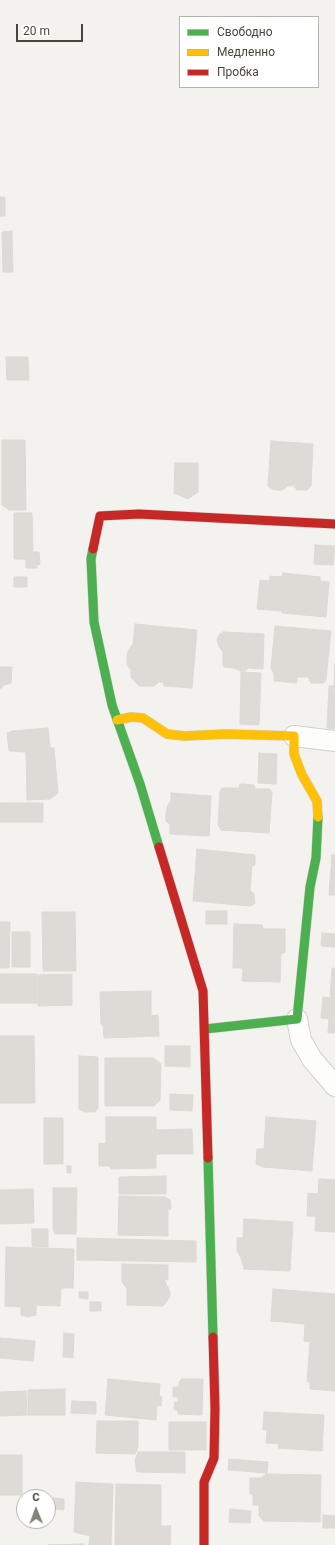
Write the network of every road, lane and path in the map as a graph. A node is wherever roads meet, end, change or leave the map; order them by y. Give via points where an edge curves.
1 (335, 524) edge
2 (117, 720) junction
3 (294, 736) junction
4 (335, 741) edge
5 (297, 1019) junction
6 (205, 1029) junction
7 (335, 1086) edge
8 (204, 1545) edge

1 - 2 street via 139,514 100,516 91,558 94,622
2 - 3 street via 143,718 167,734 184,736
2 - 6 street via 140,784 203,991
3 - 4 street
3 - 5 street via 294,754 302,775 317,801 318,829
5 - 6 street
5 - 7 street via 301,1040 312,1059
6 - 8 street via 215,1409 214,1458 204,1482

